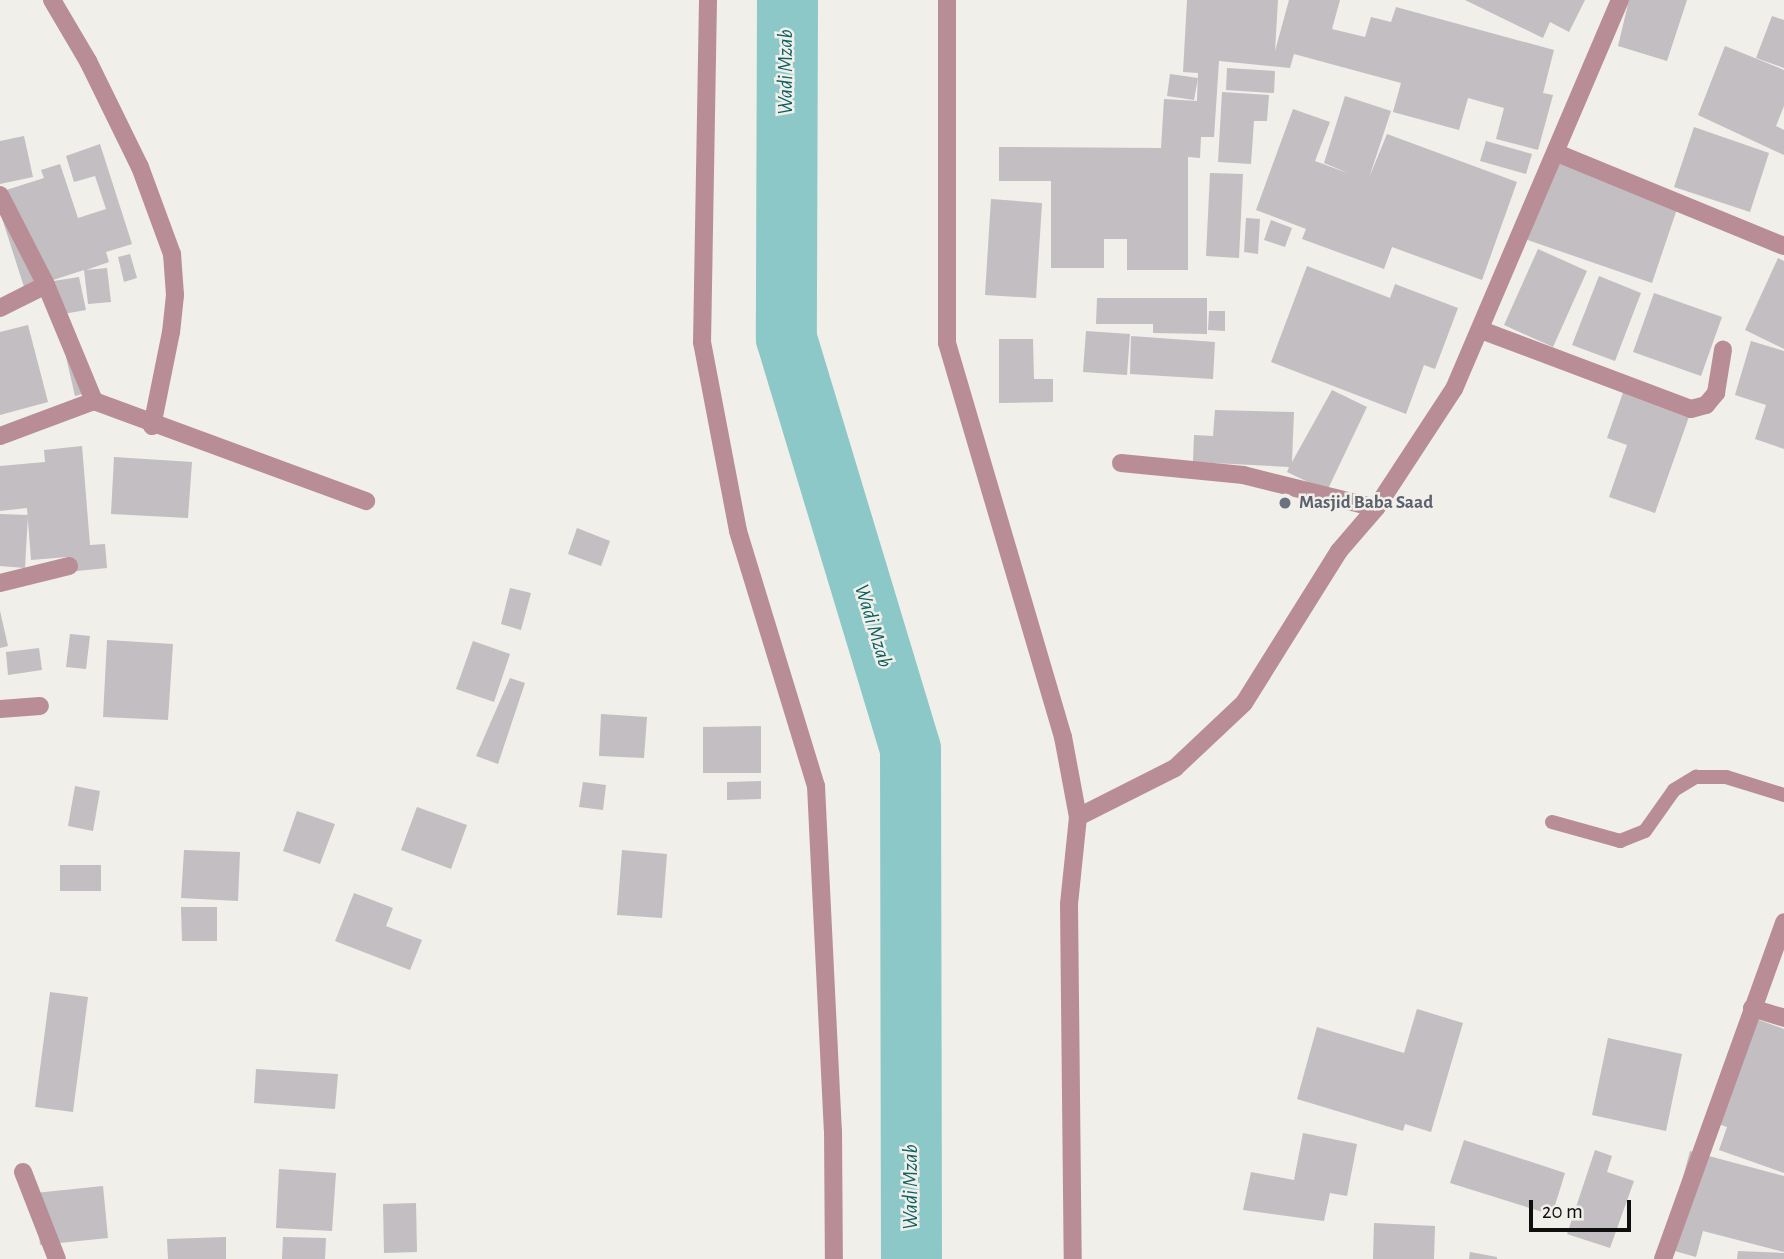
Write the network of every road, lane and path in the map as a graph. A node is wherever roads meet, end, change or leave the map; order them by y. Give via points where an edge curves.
1 (52, 0) edge
2 (708, 0) edge
3 (947, 0) edge
4 (1620, 0) edge
5 (1557, 153) junction
6 (0, 195) edge
7 (1784, 246) edge
8 (46, 285) junction
9 (0, 308) edge
10 (1481, 330) junction
11 (1723, 350) dead end
12 (94, 401) junction
13 (152, 426) junction
14 (0, 436) edge
15 (1121, 463) dead end
16 (366, 501) dead end
17 (1376, 508) junction
18 (69, 566) dead end
19 (0, 583) edge
20 (40, 706) dead end
21 (0, 709) edge
22 (1784, 795) edge
23 (1078, 817) junction
24 (1552, 822) dead end
25 (1784, 922) edge
26 (1752, 1008) junction
27 (1784, 1018) edge
28 (23, 1172) dead end
29 (57, 1259) edge
30 (834, 1259) edge
31 (1073, 1259) edge
32 (1663, 1259) edge

1 - 13 street via 140,167 172,254 175,295 171,332
2 - 30 street via 702,342 738,531 816,786 834,1130
3 - 23 street via 947,343 1063,737
4 - 5 street
5 - 7 street
5 - 10 street
6 - 8 street
8 - 9 street
8 - 12 street
10 - 11 street via 1691,409 1706,405 1717,393
10 - 17 street via 1454,389
12 - 13 street
12 - 14 street
13 - 16 street
15 - 17 street via 1243,475
17 - 23 street via 1339,551 1244,703 1175,768
18 - 19 street
20 - 21 street
22 - 24 lane via 1726,777 1696,777 1674,790 1645,831 1620,841
23 - 31 street via 1069,904
25 - 26 street
26 - 27 street
26 - 32 street
28 - 29 street

